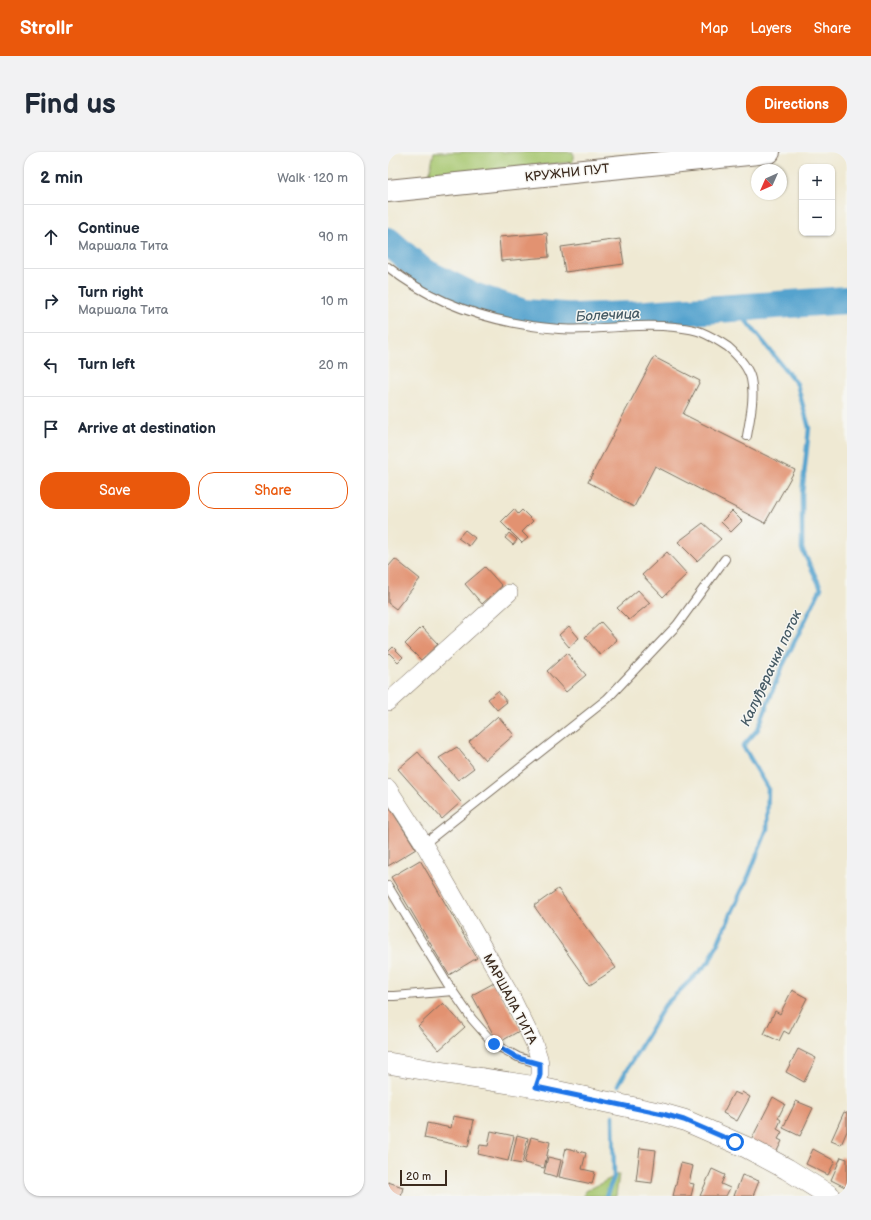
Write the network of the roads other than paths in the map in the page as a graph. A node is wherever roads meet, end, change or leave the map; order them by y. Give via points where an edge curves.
1 (769, 152) edge
2 (388, 192) edge
3 (388, 267) edge
4 (747, 436) dead end
5 (725, 559) dead end
6 (509, 593) dead end
7 (388, 702) edge
8 (388, 788) edge
9 (424, 844) junction
10 (388, 886) edge
11 (453, 991) junction
12 (388, 996) edge
13 (388, 1062) edge
14 (540, 1064) junction
15 (536, 1087) junction
16 (830, 1196) edge

1 - 2 main road, КРУЖНИ ПУТ
3 - 4 lane via 431,296 480,316 561,330 656,325 689,329 712,337 734,352 751,378 751,414
5 - 9 lane via 677,625 607,699
6 - 7 street
8 - 9 street, МАРШАЛА ТИТА
9 - 14 street, МАРШАЛА ТИТА via 511,996 534,1043
10 - 11 lane
11 - 12 lane
11 - 14 lane via 472,1019 494,1044 518,1058
13 - 15 street
14 - 15 street, МАРШАЛА ТИТА
15 - 16 street via 684,1120 748,1148

